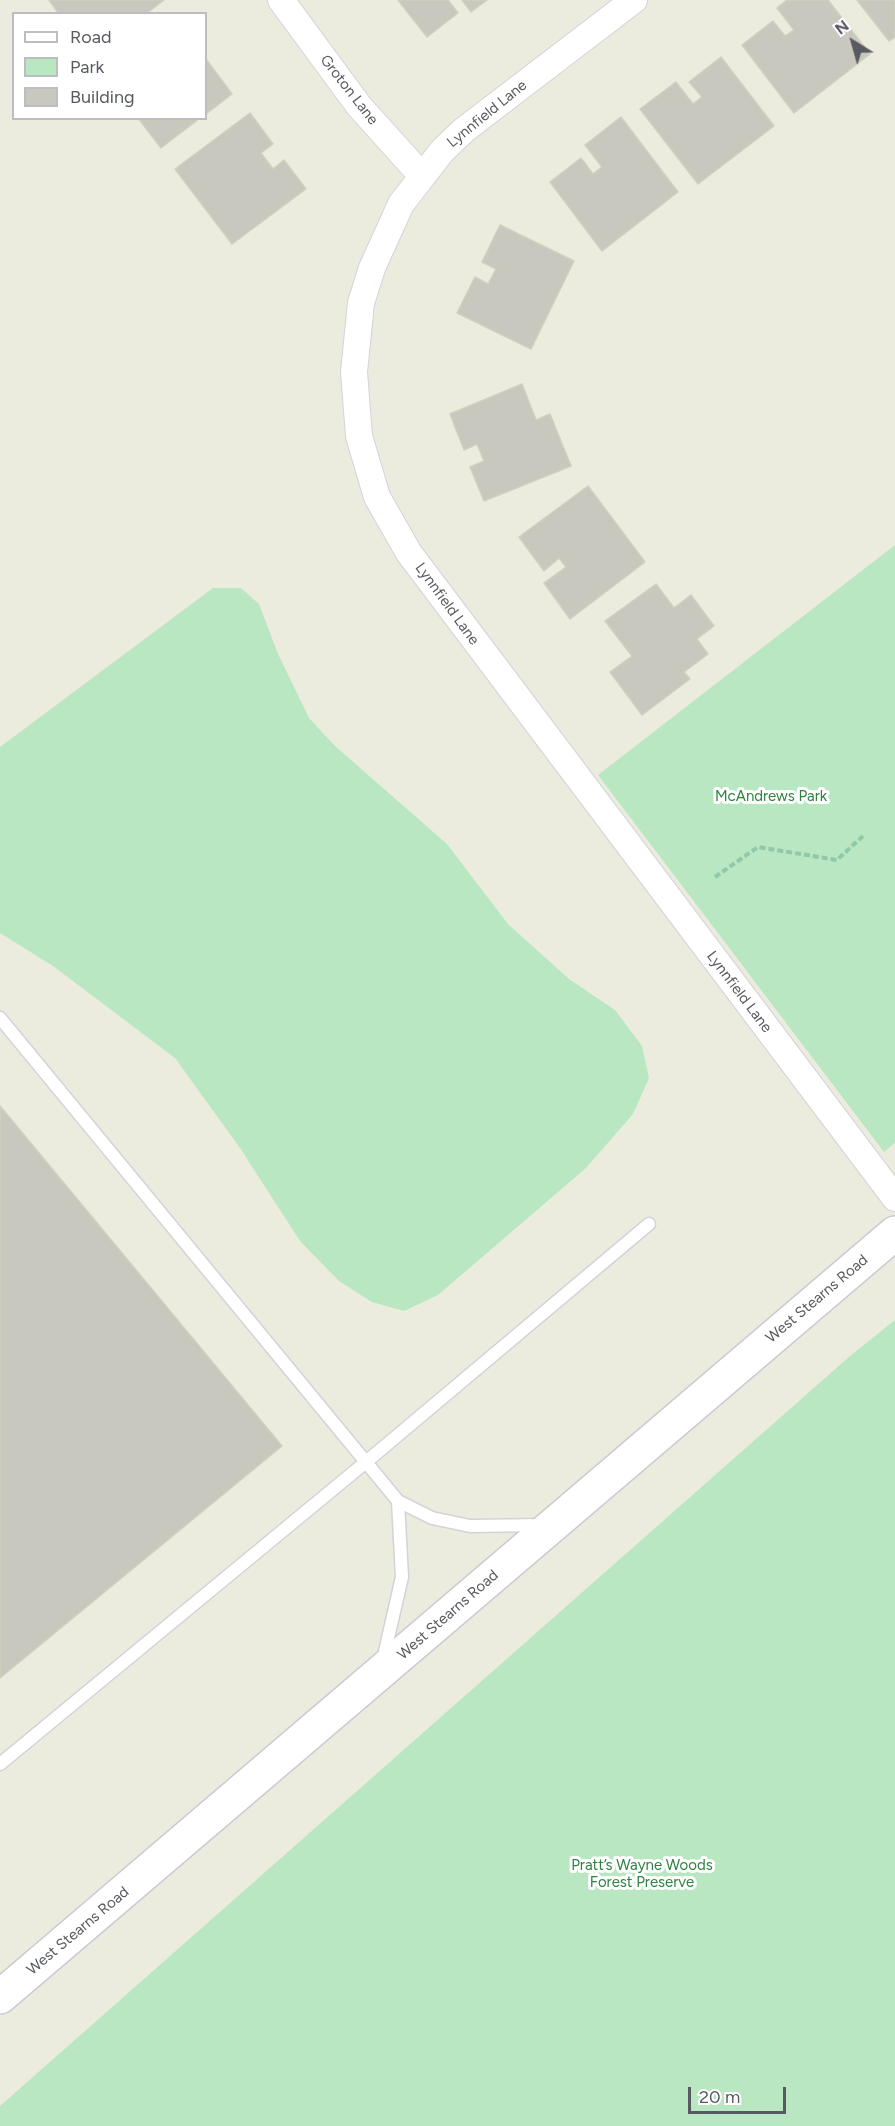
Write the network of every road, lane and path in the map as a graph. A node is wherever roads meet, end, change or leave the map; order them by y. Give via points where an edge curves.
1 (281, 0) edge
2 (634, 0) edge
3 (422, 176) junction
4 (864, 835) dead end
5 (715, 877) dead end
6 (0, 1018) edge
7 (895, 1198) edge
8 (649, 1224) dead end
9 (895, 1233) edge
10 (366, 1462) junction
11 (398, 1501) junction
12 (554, 1525) junction
13 (380, 1673) junction
14 (0, 1764) edge
15 (0, 1997) edge

1 - 3 street, Groton Lane via 359,106
2 - 3 street, Lynnfield Lane via 465,130
3 - 7 street, Lynnfield Lane via 401,204 381,246 361,303 356,337 354,372 359,436 377,497 403,544 441,598
4 - 5 path via 837,860 758,847
6 - 10 lane
8 - 10 lane
9 - 12 main road, West Stearns Road
10 - 11 lane
10 - 14 lane
11 - 12 lane via 432,1518 470,1527
11 - 13 lane via 402,1577
12 - 13 main road, West Stearns Road
13 - 15 main road, West Stearns Road

